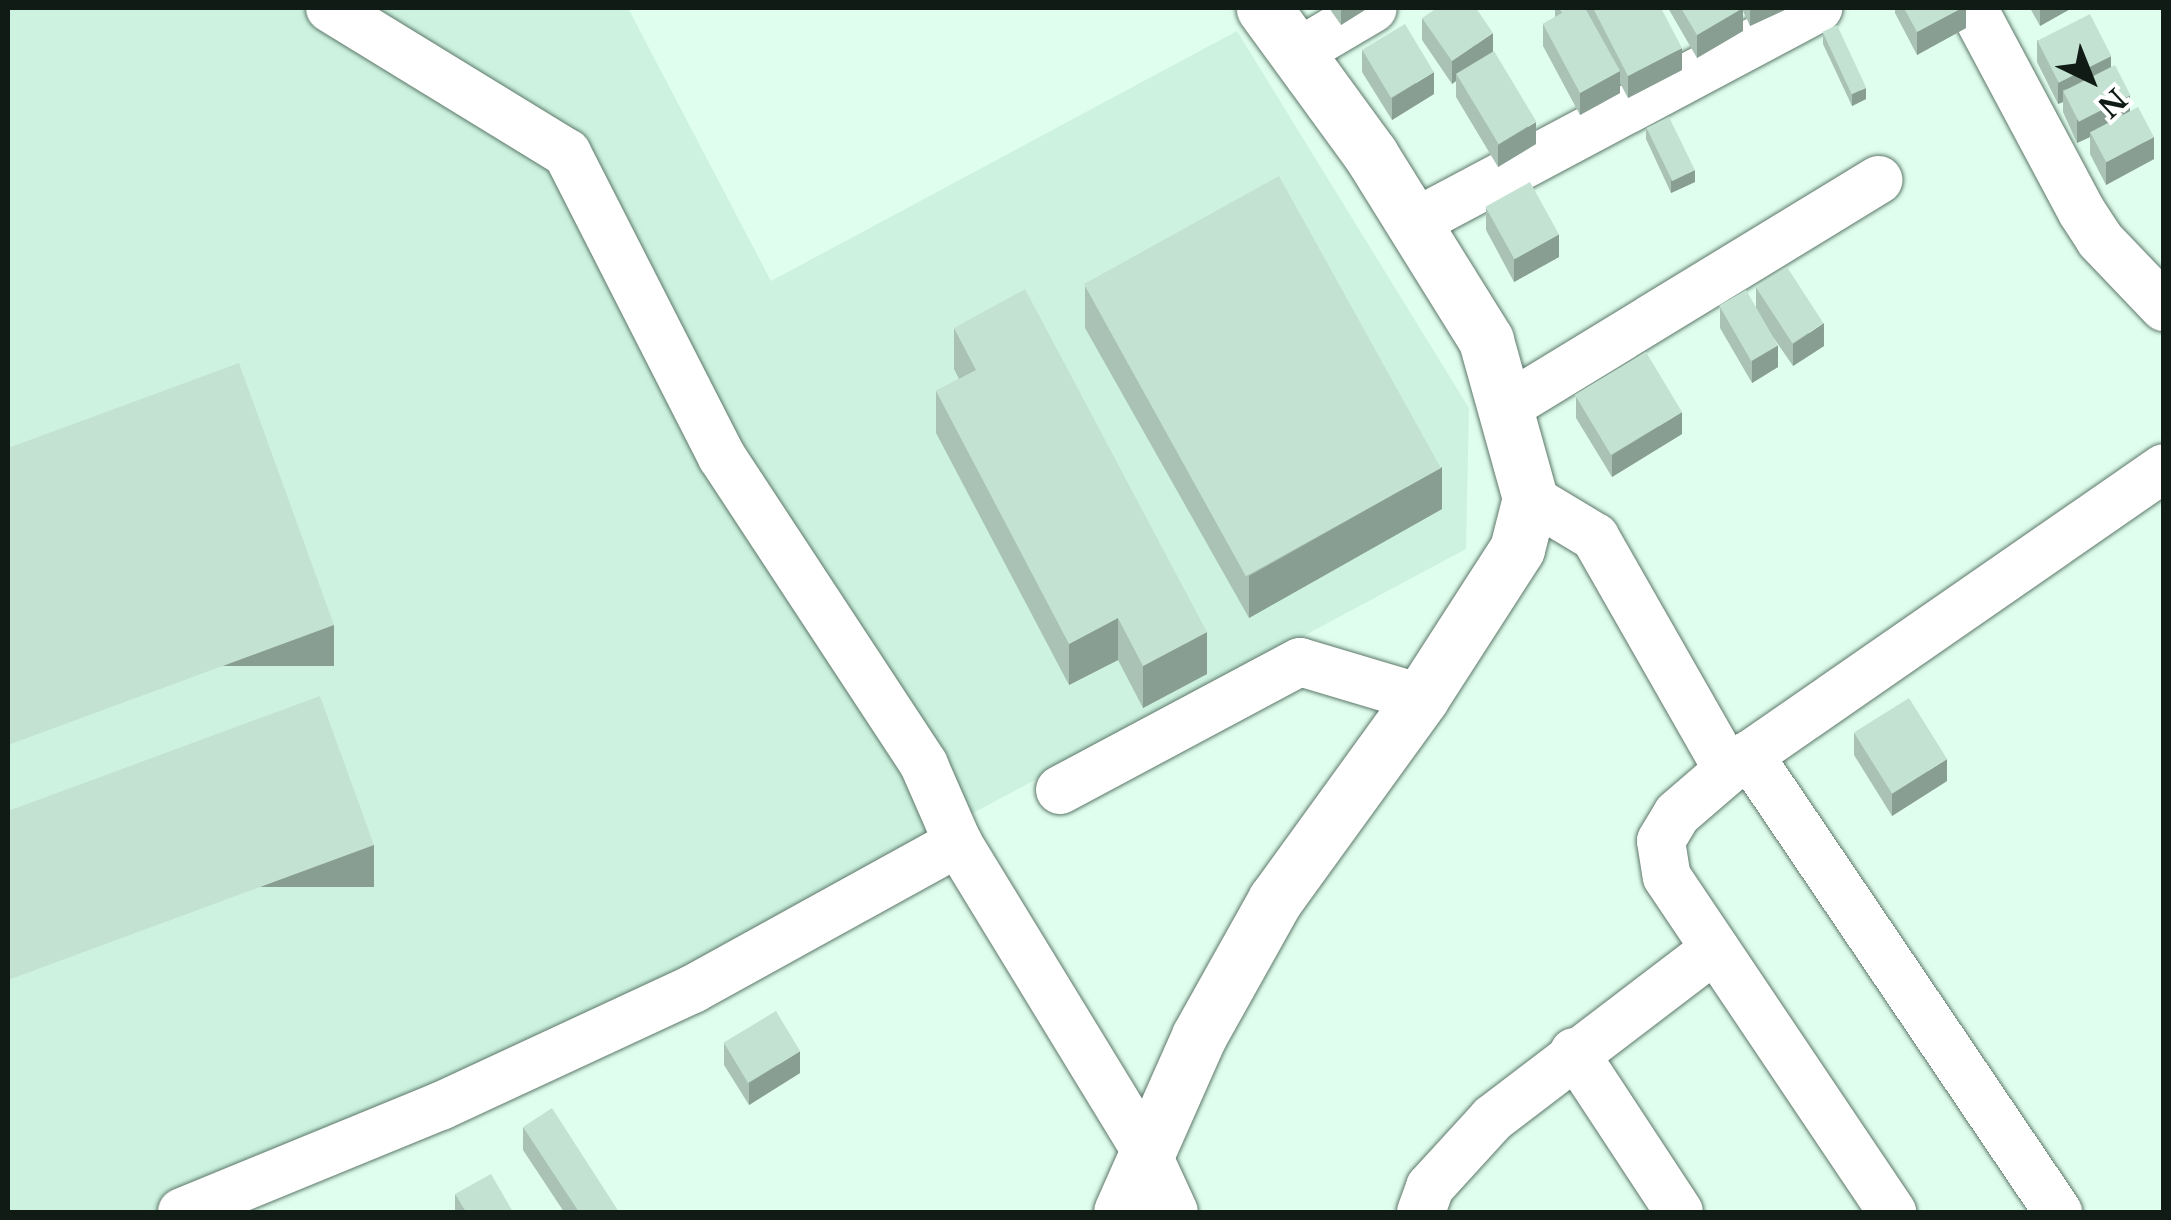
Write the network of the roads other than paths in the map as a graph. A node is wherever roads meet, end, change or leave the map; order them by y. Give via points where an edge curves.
1 (330, 8) edge
2 (1264, 8) edge
3 (1373, 8) edge
4 (1818, 8) edge
5 (1973, 8) edge
6 (1297, 53) junction
7 (1878, 180) dead end
8 (1414, 223) junction
9 (2164, 307) edge
10 (1508, 406) junction
11 (2164, 468) edge
12 (1530, 498) junction
13 (1420, 698) junction
14 (1739, 762) junction
15 (1060, 790) dead end
16 (958, 844) junction
17 (1715, 949) junction
18 (1574, 1052) junction
19 (1145, 1149) junction
20 (1432, 1204) edge
21 (182, 1212) edge
22 (1121, 1212) edge
23 (1174, 1212) edge
24 (1680, 1212) edge
25 (1892, 1212) edge
26 (2058, 1212) edge

1 - 16 street via 567,153 722,457 924,765
2 - 6 main road
3 - 6 street
4 - 8 street
5 - 9 street via 2082,212
6 - 8 main road
7 - 10 street
8 - 10 main road via 1486,340
10 - 12 main road
11 - 14 street
12 - 13 main road via 1517,549
12 - 14 street via 1595,537
13 - 15 street via 1300,662
13 - 19 main road via 1275,900
14 - 17 street via 1677,814 1661,841 1667,877
14 - 26 street
16 - 19 street
16 - 21 street via 693,989 441,1106
17 - 18 street
17 - 25 street
18 - 20 street via 1492,1118
18 - 24 street
19 - 22 main road
19 - 23 street

